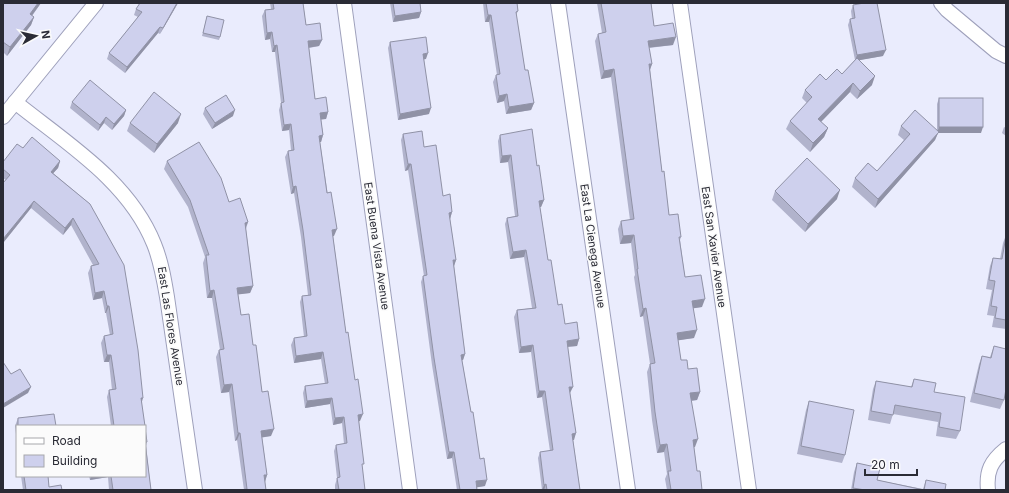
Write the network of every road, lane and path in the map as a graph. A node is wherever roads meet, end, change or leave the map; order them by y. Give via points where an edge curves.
1 (96, 3) edge
2 (344, 3) edge
3 (558, 3) edge
4 (680, 3) edge
5 (941, 3) edge
6 (1006, 56) edge
7 (15, 102) junction
8 (3, 117) edge
9 (1006, 449) edge
10 (195, 490) edge
11 (410, 490) edge
12 (628, 490) edge
13 (748, 490) edge
14 (988, 490) edge

1 - 7 street
2 - 11 street, East Buena Vista Avenue
3 - 12 street, East La Cienega Avenue
4 - 13 street, East San Xavier Avenue
5 - 6 street via 996,51
7 - 8 street
7 - 10 street, East Las Flores Avenue via 115,184 132,204 154,244 162,267
9 - 14 street via 997,456 990,467

